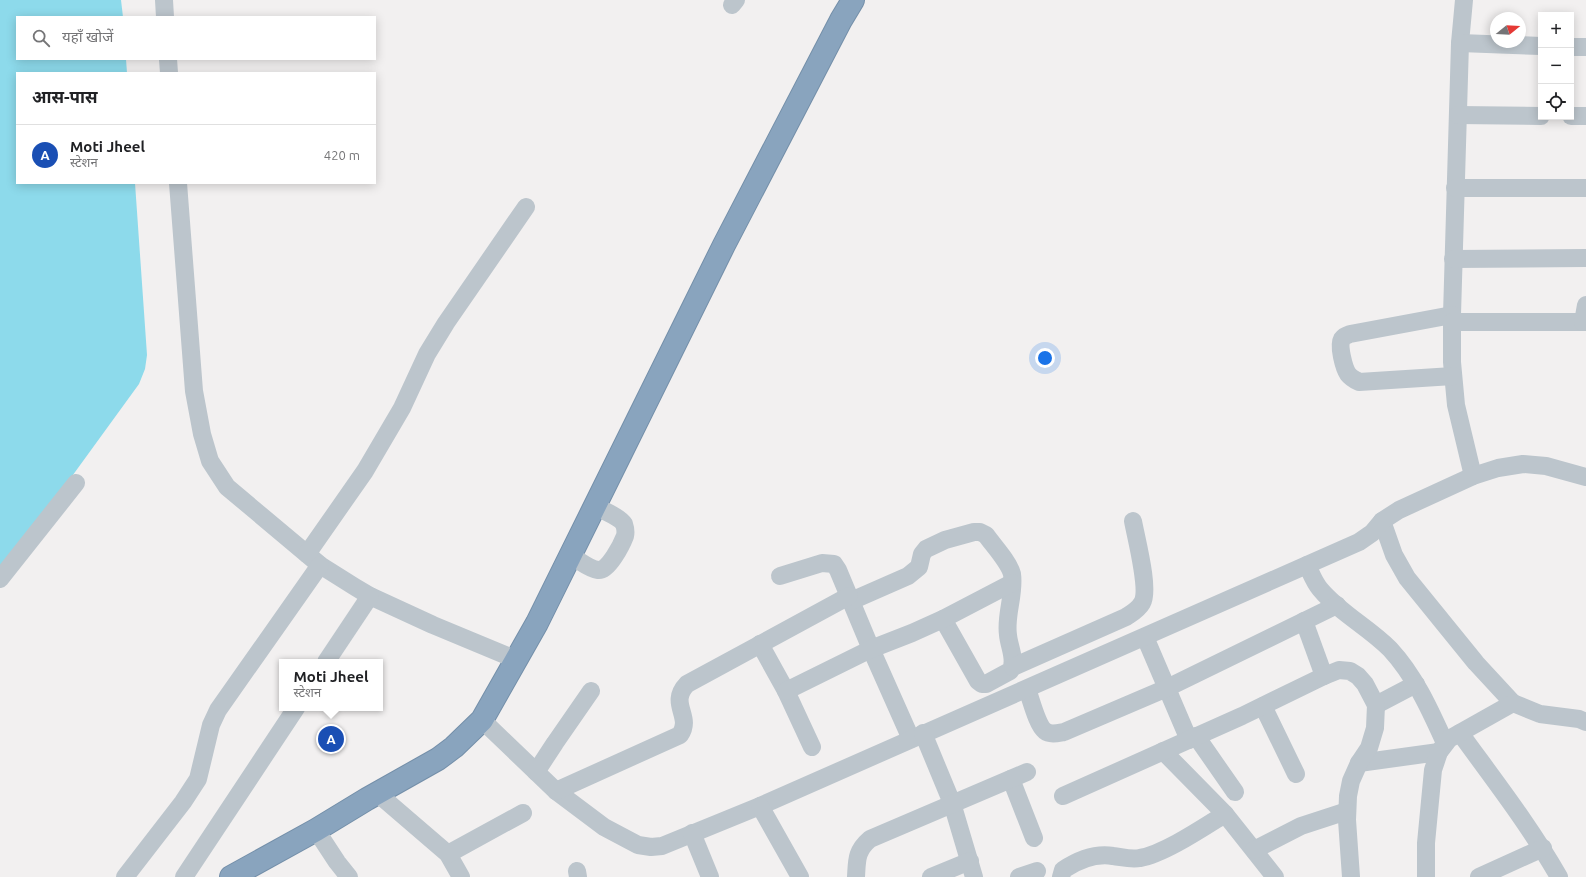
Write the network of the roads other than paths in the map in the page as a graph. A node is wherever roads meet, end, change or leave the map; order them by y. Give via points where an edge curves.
1 (164, 0) edge
2 (853, 0) edge
3 (1464, 0) edge
4 (165, 16) edge
5 (1460, 43) junction
6 (1538, 46) edge
7 (1574, 46) edge
8 (1586, 47) edge
9 (168, 60) edge
10 (169, 72) edge
11 (1458, 115) junction
12 (1538, 116) edge
13 (1574, 116) edge
14 (1586, 116) edge
15 (178, 184) edge
16 (1456, 188) junction
17 (1586, 188) edge
18 (526, 207) dead end
19 (1586, 258) edge
20 (1453, 259) junction
21 (1585, 316) edge
22 (1452, 318) junction
23 (1453, 376) junction
24 (1473, 476) junction
25 (1586, 477) edge
26 (76, 483) dead end
27 (595, 506) junction
28 (1132, 521) dead end
29 (1382, 522) junction
30 (571, 556) junction
31 (313, 559) junction
32 (1307, 565) junction
33 (780, 576) dead end
34 (0, 579) edge
35 (1012, 583) junction
36 (370, 596) junction
37 (850, 599) junction
38 (1337, 605) junction
39 (943, 618) junction
40 (1304, 621) junction
41 (1145, 637) junction
42 (760, 644) junction
43 (871, 649) junction
44 (328, 659) edge
45 (517, 660) junction
46 (1009, 671) junction
47 (1324, 676) junction
48 (1416, 684) junction
49 (1167, 688) junction
50 (591, 691) dead end
51 (786, 691) junction
52 (1021, 692) junction
53 (1513, 703) junction
54 (1376, 705) junction
55 (1263, 706) junction
56 (294, 711) edge
57 (1584, 717) edge
58 (482, 720) junction
59 (1460, 733) junction
60 (917, 736) junction
61 (1192, 738) junction
62 (812, 746) dead end
63 (1442, 748) junction
64 (1163, 751) junction
65 (1359, 763) junction
66 (536, 772) junction
67 (1296, 774) dead end
68 (556, 791) junction
69 (1235, 792) dead end
70 (377, 793) junction
71 (1063, 796) dead end
72 (952, 803) junction
73 (760, 806) junction
74 (1347, 811) junction
75 (523, 813) dead end
76 (1225, 814) junction
77 (316, 830) junction
78 (692, 833) junction
79 (1034, 838) dead end
80 (1542, 848) junction
81 (1254, 850) junction
82 (448, 854) junction
83 (972, 869) edge
84 (1513, 870) edge
85 (1037, 871) dead end
86 (803, 876) edge
87 (125, 877) edge
88 (184, 877) edge
89 (231, 877) edge
90 (348, 877) edge
91 (461, 877) edge
92 (710, 877) edge
93 (856, 877) edge
94 (931, 877) edge
95 (1019, 877) edge
96 (1060, 877) edge
97 (1275, 877) edge
98 (1351, 877) edge
99 (1426, 877) edge
100 (1479, 877) edge
101 (1559, 877) edge

1 - 4 street
2 - 27 highway via 728,238
3 - 5 street
5 - 6 street
5 - 11 street
7 - 8 street
9 - 10 street
11 - 12 street
11 - 16 street
13 - 14 street
15 - 31 street via 194,391 210,461 227,487
16 - 17 street
16 - 20 street
18 - 31 street via 446,323 402,408
19 - 20 street
20 - 22 street
21 - 22 street
22 - 23 street
22 - 23 street via 1350,334 1341,341 1341,348 1345,370 1359,382
23 - 24 street via 1456,405
24 - 25 street via 1523,464 1546,466
24 - 29 street via 1399,510
26 - 34 street
27 - 30 highway
27 - 30 street via 621,520 625,525 625,534 605,569 599,571
28 - 46 street via 1145,594 1137,610
29 - 32 street via 1372,533 1358,542
29 - 53 street via 1394,555 1407,578 1476,663
30 - 45 highway
31 - 36 street
31 - 87 street via 218,710 211,725 198,779
32 - 38 street via 1320,590
32 - 41 street
33 - 37 street via 822,563 834,564
35 - 37 street via 1009,566 986,535 974,532 945,540 926,549 919,567 908,576
35 - 39 street
35 - 46 street via 1008,635 1013,662
36 - 44 street
36 - 45 street
37 - 42 street
37 - 43 street
38 - 40 street
38 - 48 street via 1388,648 1403,663
39 - 43 street
39 - 46 street via 978,681 986,684
40 - 47 street
40 - 49 street
41 - 49 street
41 - 52 street
42 - 51 street
42 - 68 street via 687,684 680,694 679,701 684,722 680,735
43 - 51 street
43 - 60 street
45 - 58 highway
46 - 52 street
47 - 54 street via 1339,670 1350,671 1365,684
47 - 55 street
48 - 54 street
48 - 63 street via 1430,710
49 - 52 street via 1064,732 1052,734 1045,732 1040,726
49 - 61 street
50 - 66 street
51 - 62 street
52 - 60 street
53 - 57 street via 1540,714
53 - 59 street
54 - 65 street via 1375,728 1369,748
55 - 61 street
55 - 67 street
56 - 88 street
58 - 66 street
58 - 70 highway via 438,759
59 - 63 street
59 - 80 street
60 - 72 street
60 - 73 street
61 - 64 street
61 - 69 street
63 - 65 street
63 - 99 street via 1433,770 1426,843
64 - 71 street
64 - 76 street
65 - 74 street via 1351,781
66 - 68 street
68 - 78 street via 604,827 638,845 662,846
70 - 77 highway
70 - 82 street
72 - 79 street via 1019,776
72 - 83 street
72 - 93 street via 870,839 862,845 858,853
73 - 78 street
73 - 86 street
74 - 81 street via 1301,826
74 - 98 street
75 - 82 street
76 - 81 street
76 - 96 street via 1154,854 1131,859 1111,855 1088,858 1063,870
77 - 89 highway
77 - 90 street
78 - 92 street
80 - 84 street
80 - 101 street
81 - 97 street
82 - 91 street
83 - 94 street
84 - 100 street
85 - 95 street

